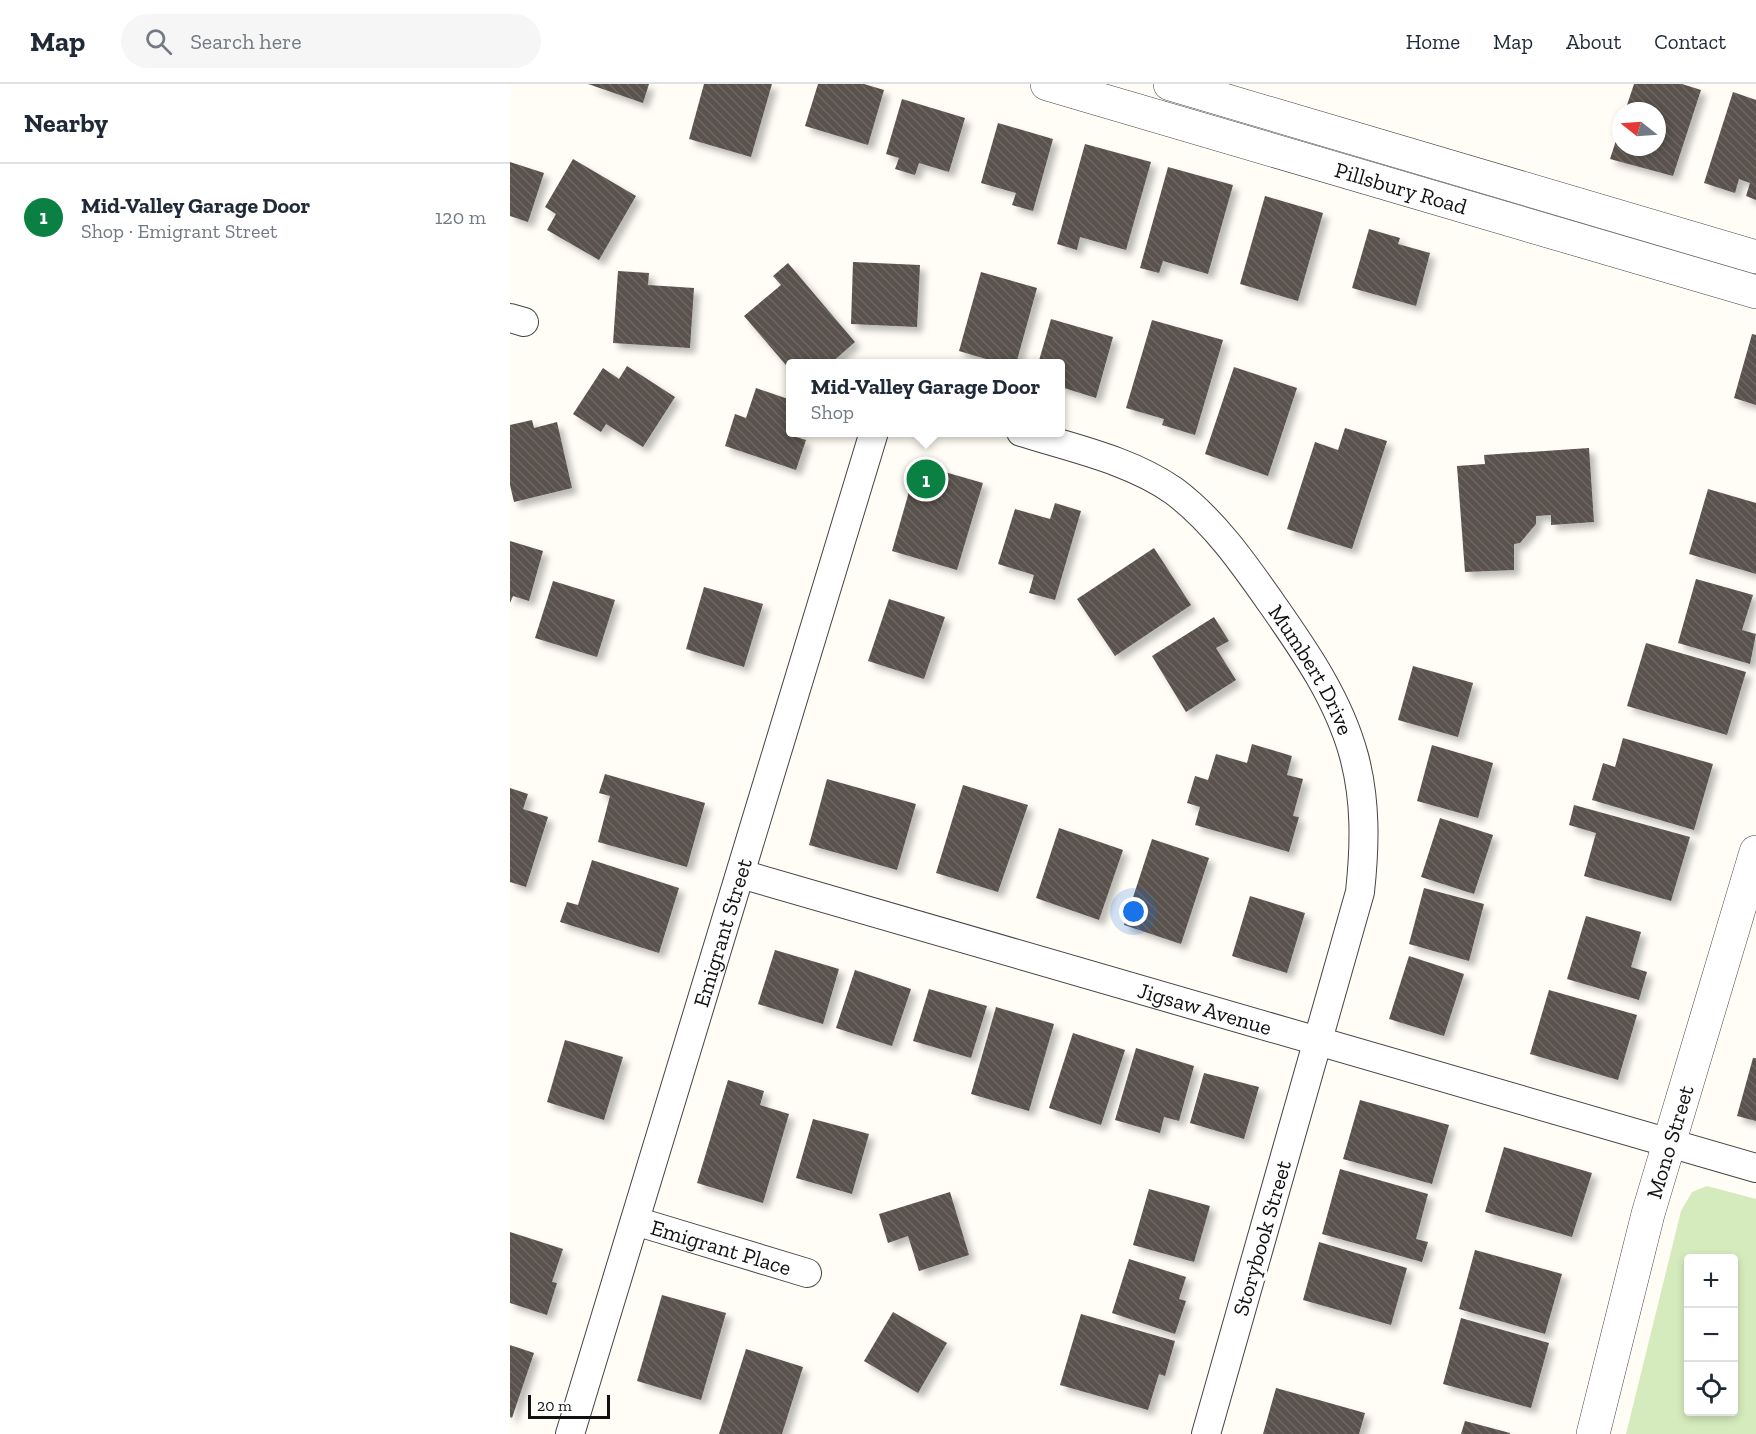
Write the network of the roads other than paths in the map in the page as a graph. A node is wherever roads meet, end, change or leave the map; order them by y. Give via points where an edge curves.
1 (1047, 84) edge
2 (1170, 84) edge
3 (1756, 257) edge
4 (1756, 292) edge
5 (872, 437) edge
6 (1037, 437) edge
7 (1756, 852) edge
8 (741, 874) junction
9 (1319, 1042) junction
10 (1669, 1143) junction
11 (1756, 1168) edge
12 (635, 1221) junction
13 (807, 1273) dead end
14 (570, 1434) edge
15 (1206, 1434) edge
16 (1593, 1434) edge

1 - 4 street, Pillsbury Road
2 - 3 street, Pillsbury Road
5 - 8 street, Emigrant Street
6 - 9 street, Mumbert Drive via 1113,461 1173,491 1234,550 1313,663 1331,698 1354,755 1366,838 1360,892
7 - 10 street, Mono Street
8 - 9 street, Jigsaw Avenue
8 - 12 street, Emigrant Street
9 - 10 street, Jigsaw Avenue
9 - 15 street, Storybook Street
10 - 11 street, Jigsaw Avenue
10 - 16 street, Mono Street
12 - 13 street, Emigrant Place
12 - 14 street, Emigrant Street

